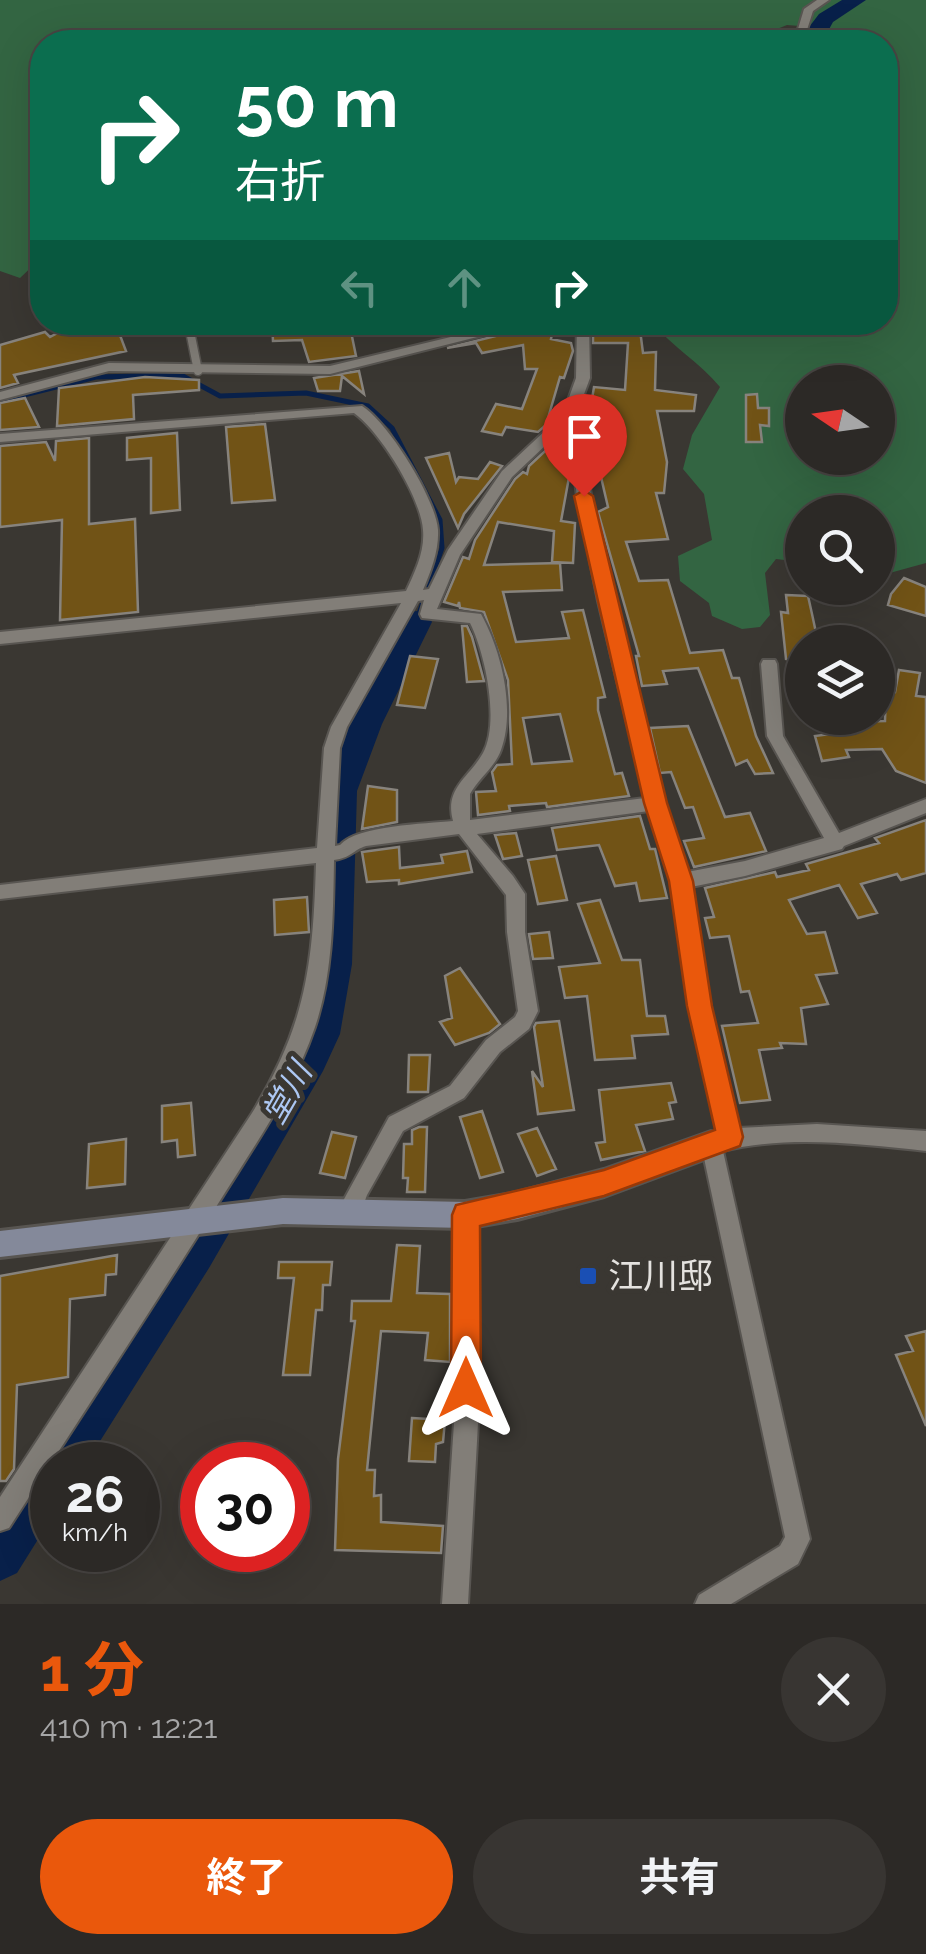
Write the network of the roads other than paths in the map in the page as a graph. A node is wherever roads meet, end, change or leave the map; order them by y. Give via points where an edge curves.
1 (824, 0) edge
2 (806, 30) edge
3 (191, 335) edge
4 (473, 335) edge
5 (582, 335) edge
6 (198, 371) junction
7 (0, 396) edge
8 (569, 416) junction
9 (0, 438) edge
10 (423, 595) junction
11 (0, 638) edge
12 (769, 664) dead end
13 (656, 803) junction
14 (926, 806) edge
15 (466, 827) junction
16 (836, 844) junction
17 (332, 853) junction
18 (681, 881) junction
19 (0, 892) edge
20 (720, 1140) junction
21 (926, 1141) edge
22 (350, 1213) junction
23 (466, 1215) junction
24 (197, 1218) junction
25 (0, 1244) edge
26 (0, 1519) edge
27 (455, 1604) edge
28 (708, 1604) edge

1 - 2 street via 809,9
3 - 6 lane
4 - 6 street via 330,370
5 - 8 street via 583,378
6 - 7 street via 96,368
8 - 10 street via 507,474
8 - 13 street
9 - 10 street via 357,409 380,428 429,520
10 - 11 street
10 - 15 street via 428,614 474,618 480,626 498,714 491,754 465,783 459,803
10 - 17 street via 336,738 327,786
12 - 16 street via 775,736
13 - 15 street
13 - 18 street
14 - 16 street
15 - 17 street via 366,838
15 - 22 street via 517,899 526,1018 458,1092 396,1124 386,1150 354,1192
16 - 18 street
17 - 19 street
17 - 24 street via 314,998 300,1043
18 - 20 street
20 - 21 street via 872,1135
20 - 23 street via 604,1183
20 - 28 street via 798,1539 789,1555
22 - 23 street
22 - 24 street
23 - 27 street via 466,1423
24 - 25 street
24 - 26 street

